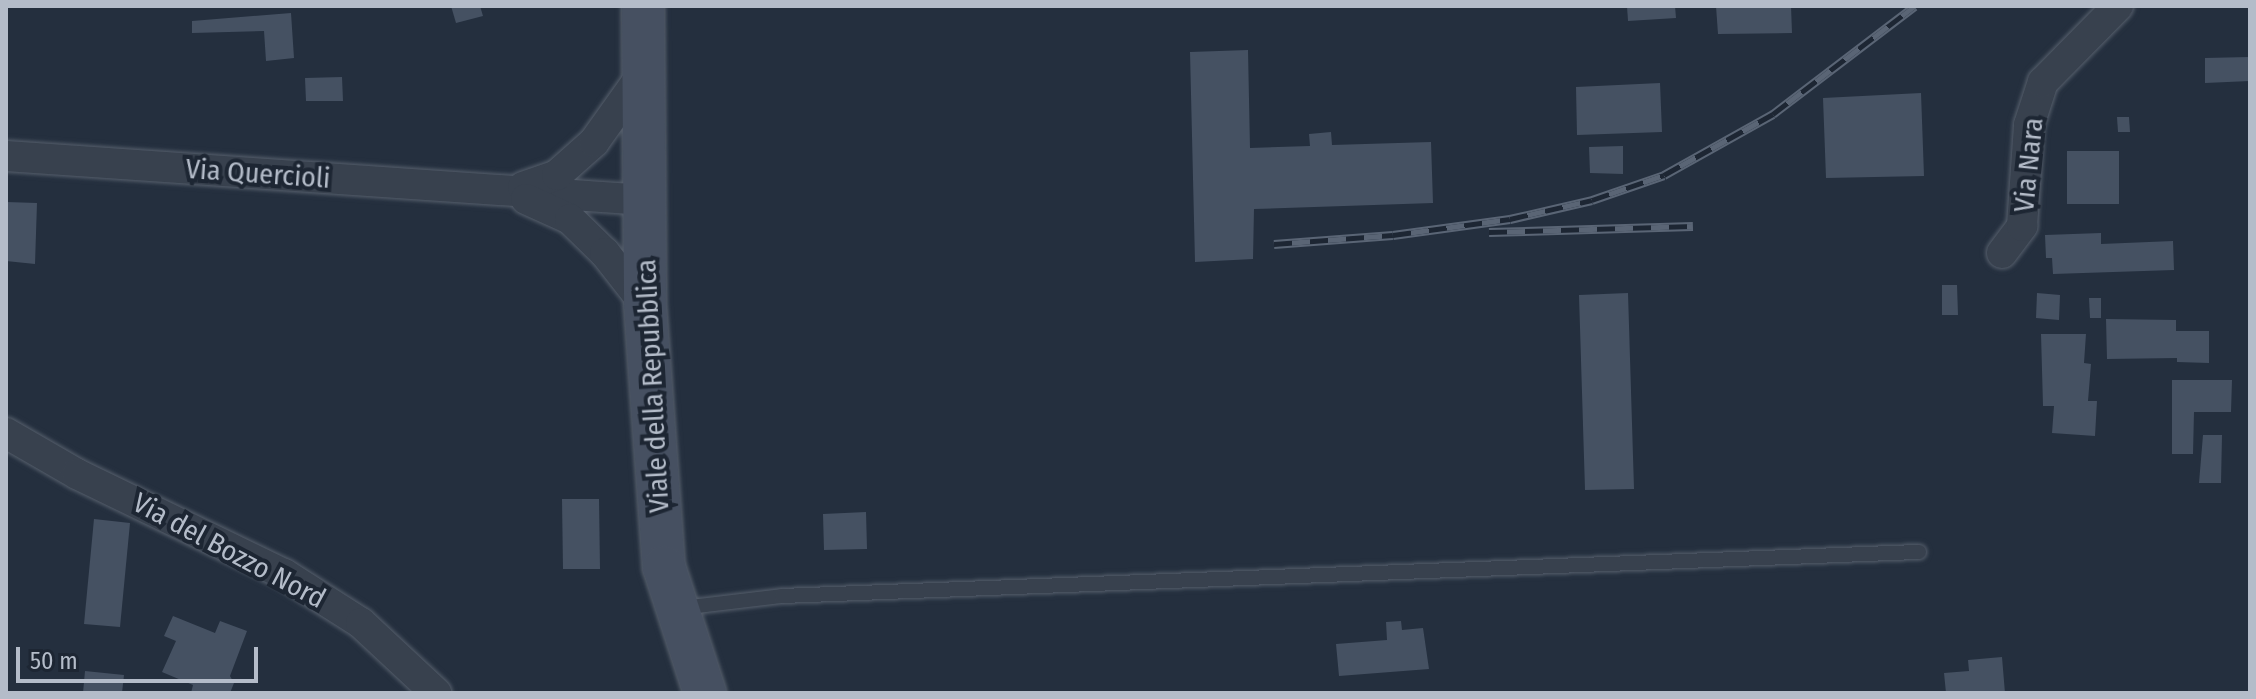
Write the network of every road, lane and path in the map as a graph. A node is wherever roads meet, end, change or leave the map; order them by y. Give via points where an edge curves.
1 (643, 6) edge
2 (2118, 6) edge
3 (644, 72) junction
4 (6, 156) edge
5 (510, 191) junction
6 (645, 200) junction
7 (2002, 253) dead end
8 (645, 304) junction
9 (6, 433) edge
10 (1919, 552) dead end
11 (676, 609) junction
12 (696, 687) edge
13 (436, 693) edge

1 - 3 main road, Viale della Repubblica
2 - 7 street, Via Nara via 2043,82 2029,125 2022,226
3 - 5 street via 594,142 557,175
3 - 6 main road, Viale della Repubblica
4 - 5 street, Via Quercioli
5 - 6 street, Via Quercioli
5 - 8 street, Via Quercioli via 570,219
6 - 8 main road, Viale della Repubblica
8 - 11 main road, Viale della Repubblica via 664,567
9 - 13 street, Via del Bozzo Nord via 77,474 284,574 361,623
10 - 11 lane via 782,596
11 - 12 main road, Viale della Repubblica

